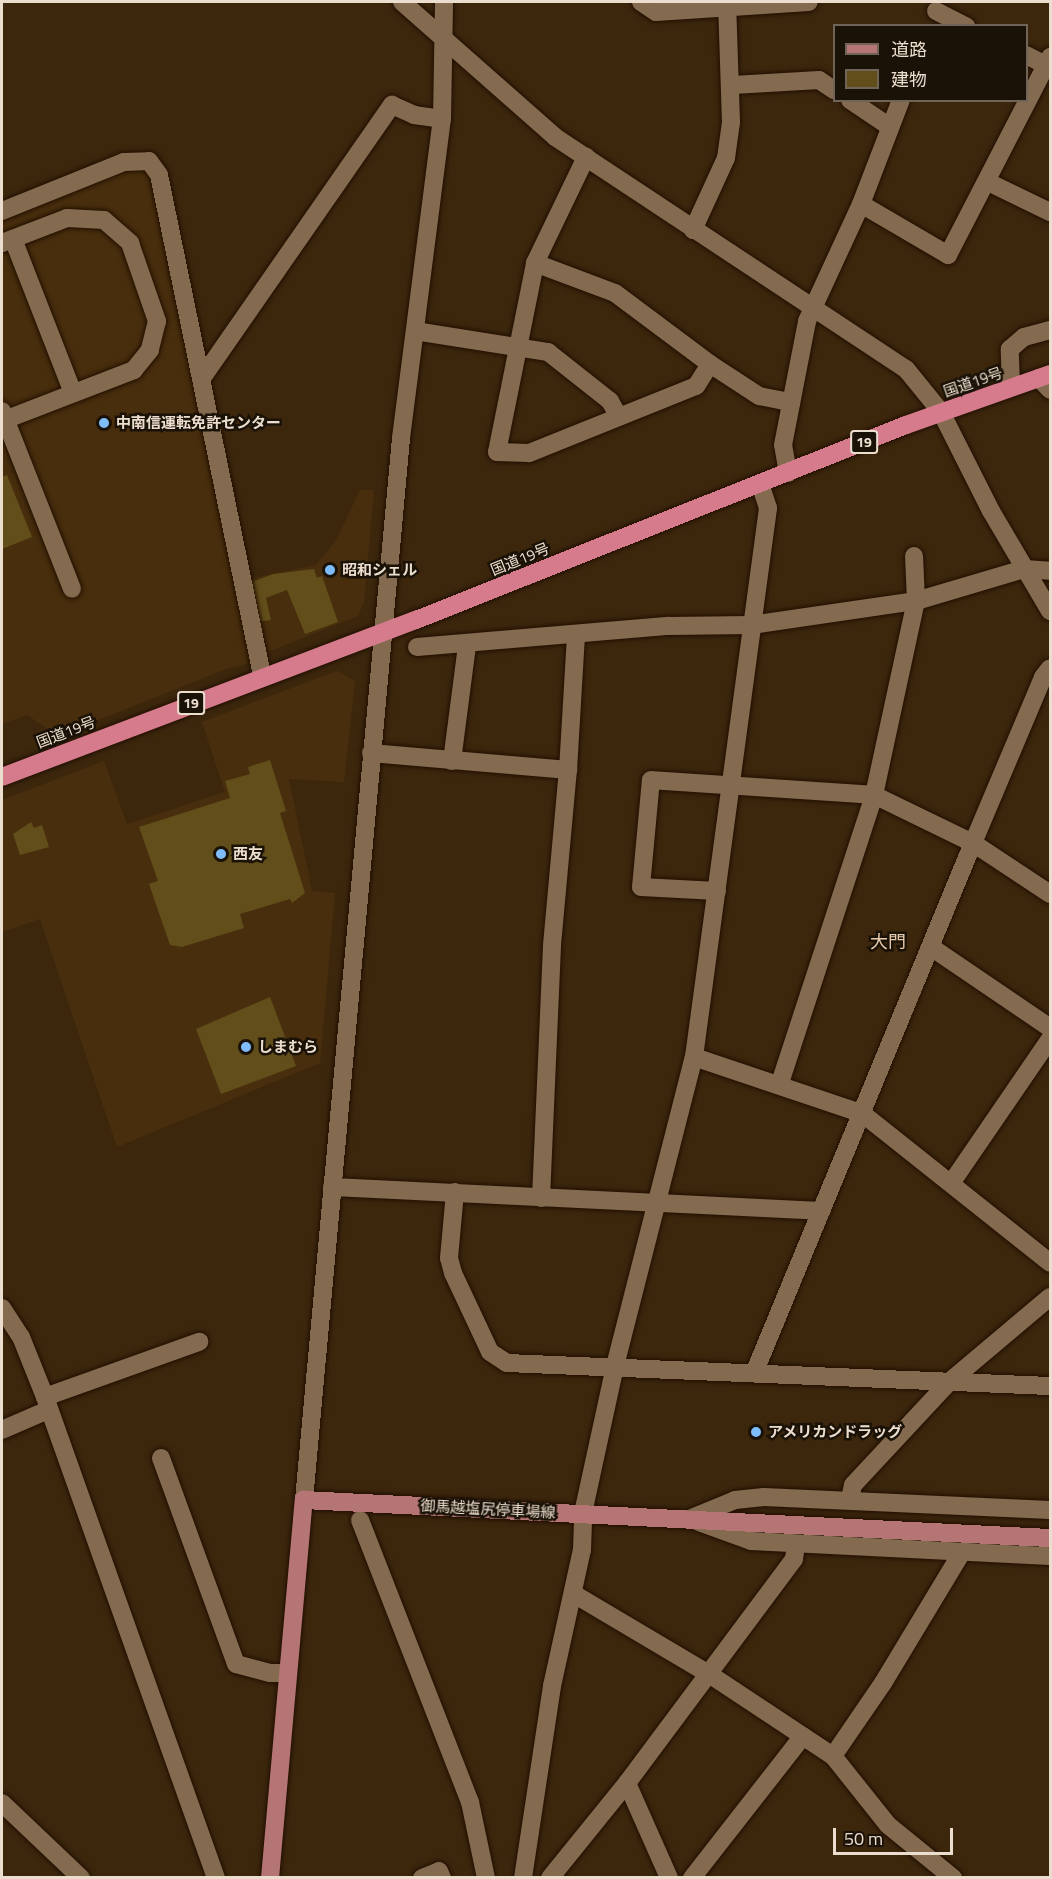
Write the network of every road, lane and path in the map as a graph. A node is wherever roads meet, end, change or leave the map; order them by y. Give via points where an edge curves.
1 (402, 2) edge
2 (444, 2) edge
3 (641, 2) edge
4 (809, 2) edge
5 (728, 4) edge
6 (935, 12) edge
7 (962, 24) edge
8 (445, 38) junction
9 (1028, 56) edge
10 (1048, 61) edge
11 (733, 85) junction
12 (833, 89) edge
13 (1028, 101) edge
14 (853, 102) edge
15 (900, 102) edge
16 (1028, 102) edge
17 (442, 119) junction
18 (890, 128) junction
19 (586, 157) junction
20 (988, 182) junction
21 (861, 204) junction
22 (2, 211) edge
23 (1050, 212) edge
24 (693, 230) junction
25 (7, 241) edge
26 (535, 262) junction
27 (813, 307) junction
28 (1050, 330) edge
29 (415, 331) junction
30 (516, 347) junction
31 (710, 364) junction
32 (202, 378) junction
33 (1047, 381) edge
34 (1011, 387) junction
35 (73, 393) junction
36 (791, 402) junction
37 (941, 412) junction
38 (3, 417) edge
39 (619, 417) junction
40 (788, 473) junction
41 (760, 484) junction
42 (914, 556) dead end
43 (1024, 569) junction
44 (1050, 571) edge
45 (72, 589) dead end
46 (916, 600) junction
47 (1050, 610) edge
48 (751, 625) junction
49 (382, 632) junction
50 (576, 634) junction
51 (467, 645) junction
52 (417, 646) dead end
53 (1050, 668) edge
54 (262, 675) junction
55 (371, 753) junction
56 (452, 760) junction
57 (568, 770) junction
58 (2, 777) edge
59 (732, 785) junction
60 (874, 795) junction
61 (973, 843) junction
62 (717, 891) junction
63 (1050, 894) edge
64 (931, 947) junction
65 (1050, 1028) edge
66 (1050, 1039) edge
67 (694, 1057) junction
68 (780, 1083) junction
69 (863, 1114) junction
70 (952, 1182) junction
71 (332, 1187) junction
72 (455, 1192) junction
73 (541, 1198) junction
74 (658, 1203) junction
75 (821, 1211) junction
76 (1050, 1263) edge
77 (1050, 1297) edge
78 (2, 1308) edge
79 (199, 1342) dead end
80 (615, 1366) junction
81 (754, 1371) junction
82 (949, 1382) junction
83 (1050, 1386) edge
84 (47, 1403) junction
85 (2, 1430) edge
86 (161, 1458) dead end
87 (304, 1500) junction
88 (850, 1500) junction
89 (1050, 1510) edge
90 (584, 1513) junction
91 (689, 1519) junction
92 (360, 1520) dead end
93 (1050, 1538) edge
94 (796, 1545) junction
95 (962, 1552) junction
96 (1050, 1556) edge
97 (574, 1594) junction
98 (288, 1673) junction
99 (709, 1674) junction
100 (803, 1736) junction
101 (833, 1756) junction
102 (627, 1783) junction
103 (2, 1803) edge
104 (81, 1878) edge
105 (216, 1878) edge
106 (270, 1878) edge
107 (422, 1878) edge
108 (441, 1878) edge
109 (486, 1878) edge
110 (523, 1878) edge
111 (550, 1878) edge
112 (669, 1878) edge
113 (692, 1878) edge
114 (953, 1878) edge

1 - 8 street
2 - 8 street
3 - 5 street via 656,12
4 - 5 street
5 - 11 street
6 - 7 street
8 - 17 street
8 - 19 street via 555,136
9 - 10 street
10 - 13 street
11 - 12 street via 819,80
11 - 24 street via 726,158
14 - 18 street
15 - 18 street
16 - 20 street
17 - 29 street
17 - 32 street via 414,115 392,105
18 - 21 street
19 - 24 street
19 - 26 street
20 - 21 street via 948,255
20 - 23 street
21 - 27 street
22 - 32 street via 124,162 149,161 159,175
24 - 27 street
25 - 35 street
25 - 35 street via 67,218 86,217 104,220 130,243 157,321 150,350 134,370
26 - 30 street
26 - 31 street via 615,293
27 - 36 street
27 - 37 street via 906,369
28 - 34 street via 1024,337 1011,349
29 - 30 street
29 - 49 street
30 - 39 street via 548,352 610,401
30 - 39 street via 497,452 529,453
31 - 36 street via 759,396
31 - 39 street via 696,386
32 - 54 street
33 - 34 highway, 国道19号 / 19
34 - 37 highway, 国道19号 / 19
35 - 38 street
36 - 40 street via 783,445
37 - 40 highway, 国道19号 / 19
37 - 43 street
38 - 45 street
40 - 41 highway, 国道19号 / 19
41 - 48 street via 768,508
41 - 49 highway, 国道19号 / 19
42 - 46 street
43 - 44 street
43 - 46 street
43 - 47 street
46 - 48 street
46 - 60 street
48 - 50 street
48 - 59 street
49 - 54 highway, 国道19号 / 19
49 - 55 street
50 - 51 street
50 - 57 street
51 - 52 street
51 - 56 street
53 - 61 street
54 - 58 highway, 国道19号 / 19
55 - 56 street
55 - 71 street
56 - 57 street
57 - 73 street via 552,945
59 - 60 street
59 - 62 street
59 - 62 street via 651,780 641,887
60 - 61 street
60 - 68 street
61 - 63 street
61 - 64 street
62 - 67 street
64 - 65 street
64 - 69 street
66 - 70 street
67 - 68 street
67 - 74 street
68 - 69 street
69 - 70 street
69 - 75 street
70 - 76 street
71 - 72 street
71 - 87 street
72 - 73 street
72 - 80 street via 449,1258 490,1352 507,1363
73 - 74 street
74 - 75 street
74 - 80 street
75 - 81 street
77 - 82 street
78 - 84 street via 21,1337
79 - 84 street
80 - 81 street
80 - 90 street
81 - 82 street
82 - 83 street
82 - 88 street via 853,1485
84 - 85 street
84 - 105 street
86 - 98 street via 236,1664 270,1673
87 - 90 main road, 御馬越塩尻停車場線
87 - 98 main road
88 - 89 street
88 - 91 street via 735,1500
90 - 91 main road, 御馬越塩尻停車場線
90 - 97 street
91 - 93 main road, 御馬越塩尻停車場線
91 - 94 street via 751,1541
92 - 109 street via 470,1802
94 - 95 street
94 - 99 street via 795,1559
95 - 96 street
95 - 101 street via 883,1683
97 - 99 street
97 - 110 street via 535,1779
98 - 106 main road
99 - 100 street
99 - 102 street
100 - 101 street
100 - 113 street
101 - 114 street via 888,1825
102 - 111 street
102 - 112 street
103 - 104 street
107 - 108 street via 439,1871

